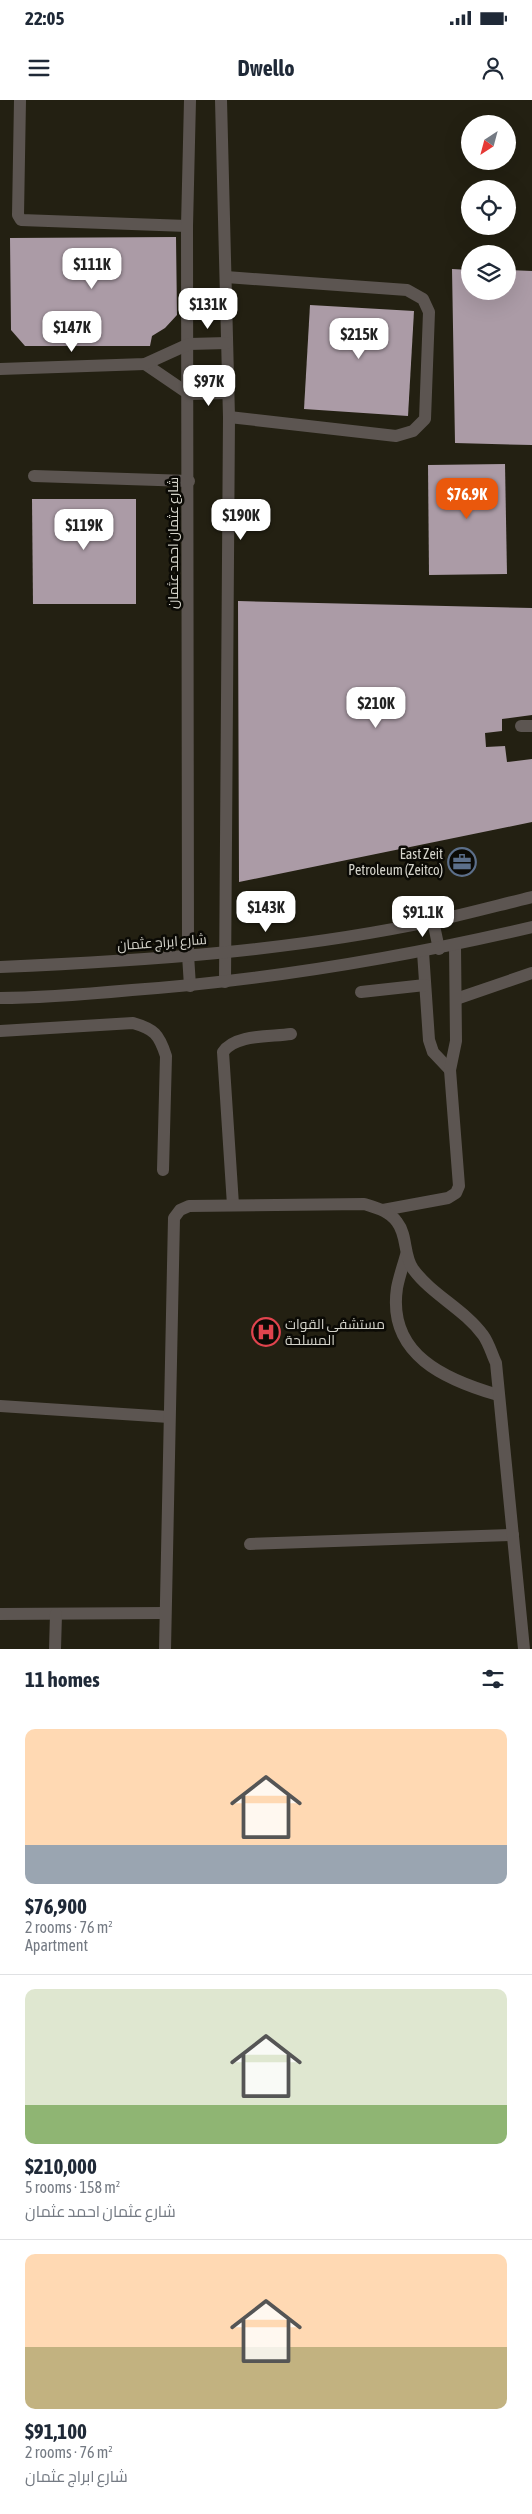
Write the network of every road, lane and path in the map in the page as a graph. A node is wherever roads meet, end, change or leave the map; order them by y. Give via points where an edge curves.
1 (20, 100) edge
2 (190, 100) edge
3 (221, 100) edge
4 (187, 226) junction
5 (226, 277) junction
6 (228, 343) junction
7 (189, 344) junction
8 (145, 364) junction
9 (0, 370) edge
10 (228, 393) junction
11 (189, 394) junction
12 (229, 417) junction
13 (34, 476) dead end
14 (188, 480) junction
15 (532, 897) edge
16 (433, 921) junction
17 (532, 927) edge
18 (455, 946) junction
19 (439, 949) junction
20 (224, 952) junction
21 (423, 952) junction
22 (188, 955) junction
23 (0, 967) edge
24 (532, 973) edge
25 (225, 982) junction
26 (425, 985) junction
27 (190, 986) junction
28 (361, 992) dead end
29 (0, 998) edge
30 (456, 999) junction
31 (0, 1031) edge
32 (291, 1034) dead end
33 (450, 1070) junction
34 (163, 1170) dead end
35 (234, 1205) junction
36 (383, 1210) junction
37 (406, 1255) junction
38 (498, 1395) junction
39 (0, 1406) edge
40 (169, 1417) junction
41 (513, 1535) junction
42 (250, 1544) dead end
43 (165, 1612) junction
44 (0, 1614) edge
45 (56, 1614) junction
46 (55, 1649) edge
47 (165, 1649) edge
48 (524, 1649) edge

1 - 4 street via 18,215 21,220
2 - 4 street, شارع عثمان احمد عثمان
3 - 5 street
4 - 7 street, شارع عثمان احمد عثمان
5 - 6 street
5 - 12 street via 407,290 423,298 429,312 425,419 413,431 396,436
6 - 7 street
6 - 10 street
7 - 8 street
7 - 11 street, شارع عثمان احمد عثمان
8 - 9 street
8 - 11 street
10 - 11 street
10 - 12 street
11 - 14 street, شارع عثمان احمد عثمان
12 - 20 street
13 - 14 street
14 - 22 street, شارع عثمان احمد عثمان
15 - 16 street, شارع ابراج عثمان
16 - 19 street
16 - 20 street, شارع ابراج عثمان
17 - 18 street
18 - 19 street
18 - 30 street
19 - 21 street
20 - 22 street, شارع ابراج عثمان
20 - 25 street
21 - 25 street
21 - 26 street
22 - 23 street, شارع ابراج عثمان
22 - 27 street, شارع عثمان احمد عثمان
24 - 30 street
25 - 27 street
26 - 28 street
26 - 33 street via 429,1040 437,1057
27 - 29 street
30 - 33 street via 455,1051
31 - 34 street via 133,1023 149,1028 161,1040 166,1056
32 - 35 street via 237,1041 223,1052
33 - 36 street via 459,1186 456,1193 448,1198
35 - 36 street via 364,1204
35 - 40 street via 189,1206 174,1218
36 - 37 street via 397,1222 405,1240
37 - 38 street via 413,1268 484,1336 496,1364
37 - 38 street via 397,1289 398,1320 411,1348 433,1370 453,1381
38 - 41 street
39 - 40 street
40 - 43 street
41 - 42 street
41 - 48 street
43 - 45 street
43 - 47 street
44 - 45 street
45 - 46 street

